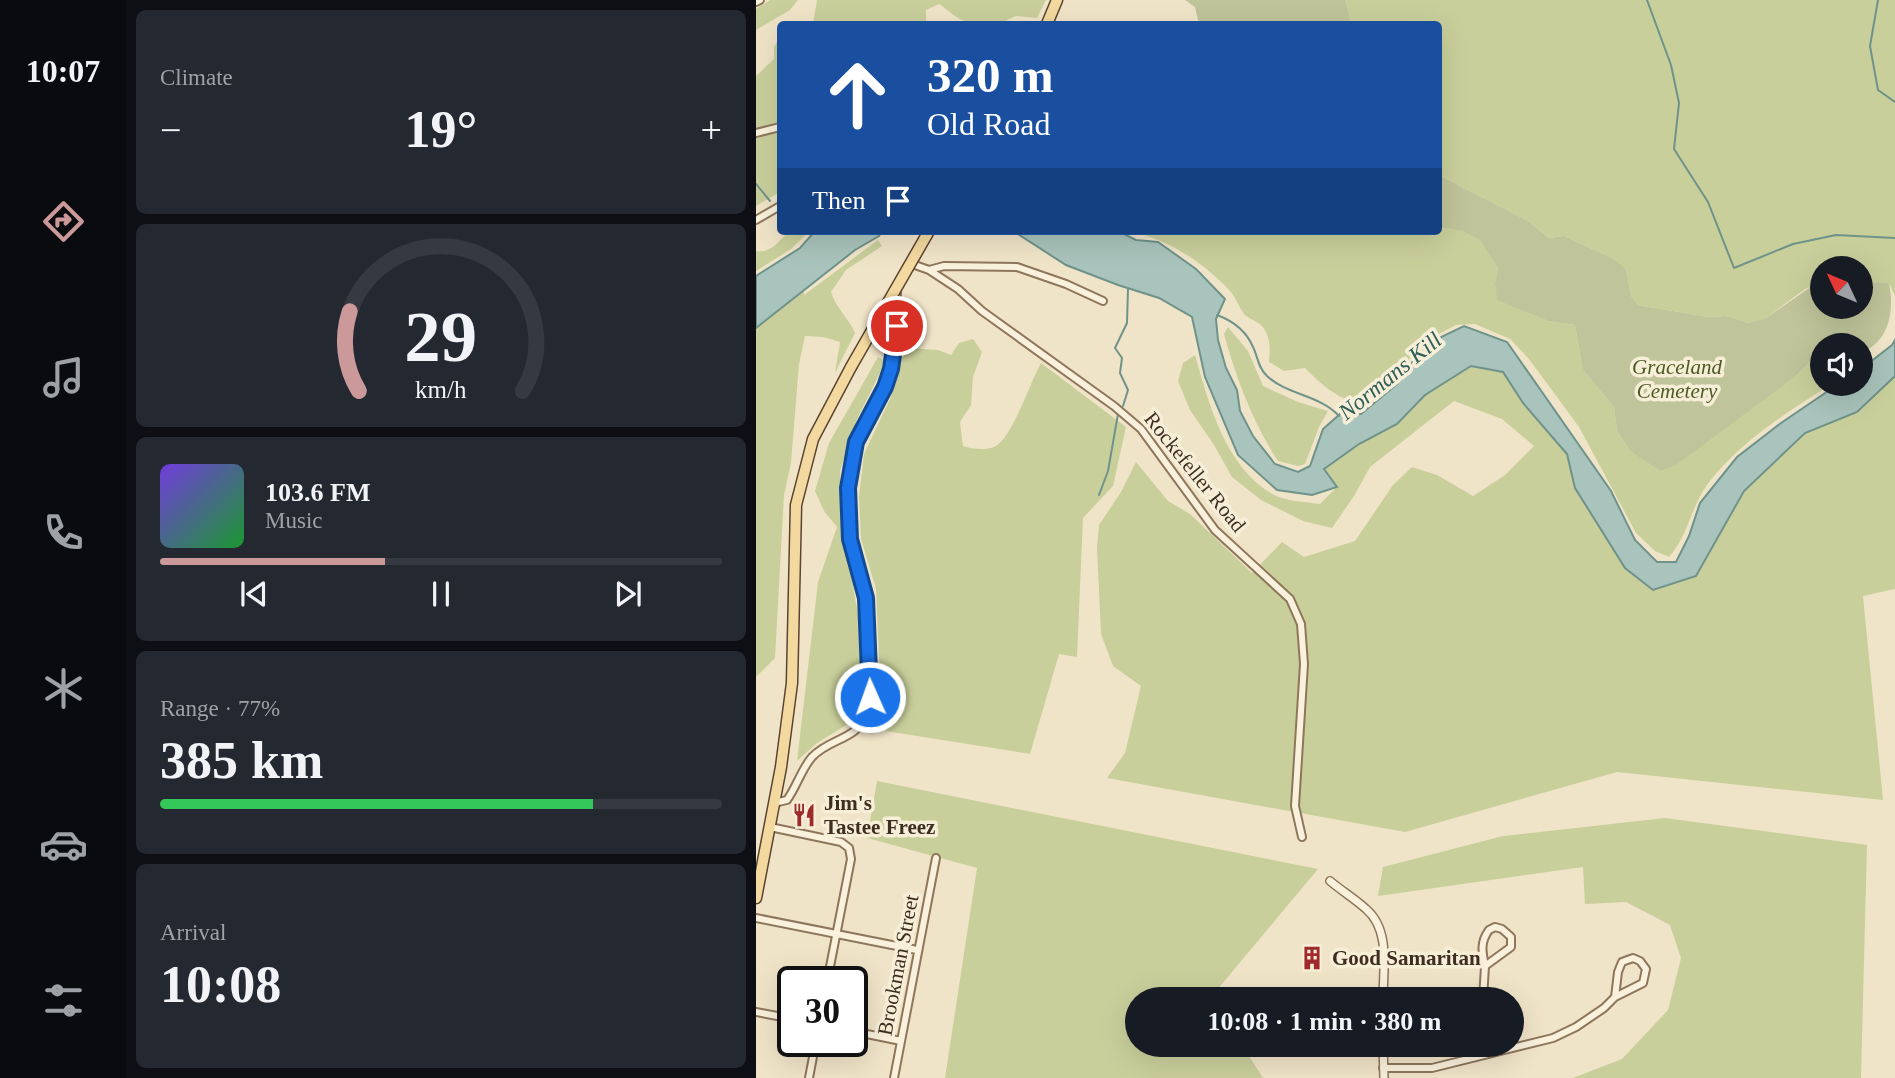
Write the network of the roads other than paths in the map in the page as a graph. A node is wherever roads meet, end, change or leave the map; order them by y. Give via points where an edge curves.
1 (1057, 0) edge
2 (1049, 21) edge
3 (777, 128) edge
4 (756, 133) edge
5 (777, 208) edge
6 (756, 220) edge
7 (927, 235) edge
8 (929, 270) junction
9 (1103, 301) dead end
10 (774, 803) junction
11 (770, 827) junction
12 (1302, 837) dead end
13 (936, 858) dead end
14 (1331, 881) dead end
15 (756, 898) edge
16 (756, 918) edge
17 (836, 935) junction
18 (918, 950) junction
19 (830, 966) edge
20 (1485, 966) junction
21 (1383, 987) edge
22 (1484, 987) edge
23 (1615, 997) junction
24 (756, 1012) edge
25 (777, 1016) edge
26 (868, 1034) edge
27 (901, 1041) junction
28 (1524, 1043) edge
29 (813, 1057) edge
30 (1384, 1057) edge
31 (1467, 1057) edge
32 (1384, 1068) junction
33 (809, 1078) edge
34 (894, 1078) edge
35 (1384, 1078) edge

1 - 2 main road
3 - 4 street
5 - 6 street
7 - 10 main road, bridge via 813,439 796,505 792,683
8 - 9 street via 1017,267
8 - 10 street, Rockefeller Road via 915,265 899,275 894,356 885,387 856,442 848,488 850,539 866,598 869,709 854,733 813,757 787,800
8 - 12 street, Rockefeller Road via 1141,429 1215,530 1290,599 1301,624 1304,664 1296,806
10 - 11 main road
11 - 15 main road
11 - 17 street via 841,842 849,848
13 - 18 street, Brookman Street
14 - 21 street via 1378,923 1384,949
16 - 17 street
17 - 18 street
17 - 19 street
18 - 27 street, Brookman Street
20 - 20 street via 1485,936 1489,929 1502,929 1511,937 1511,947
20 - 22 street
23 - 23 street via 1643,984 1646,969 1640,961 1622,962
23 - 28 street via 1576,1027 1553,1038
24 - 25 street
26 - 27 street
27 - 34 street, Brookman Street
29 - 33 street
30 - 32 street
31 - 32 street via 1432,1068
32 - 35 street

